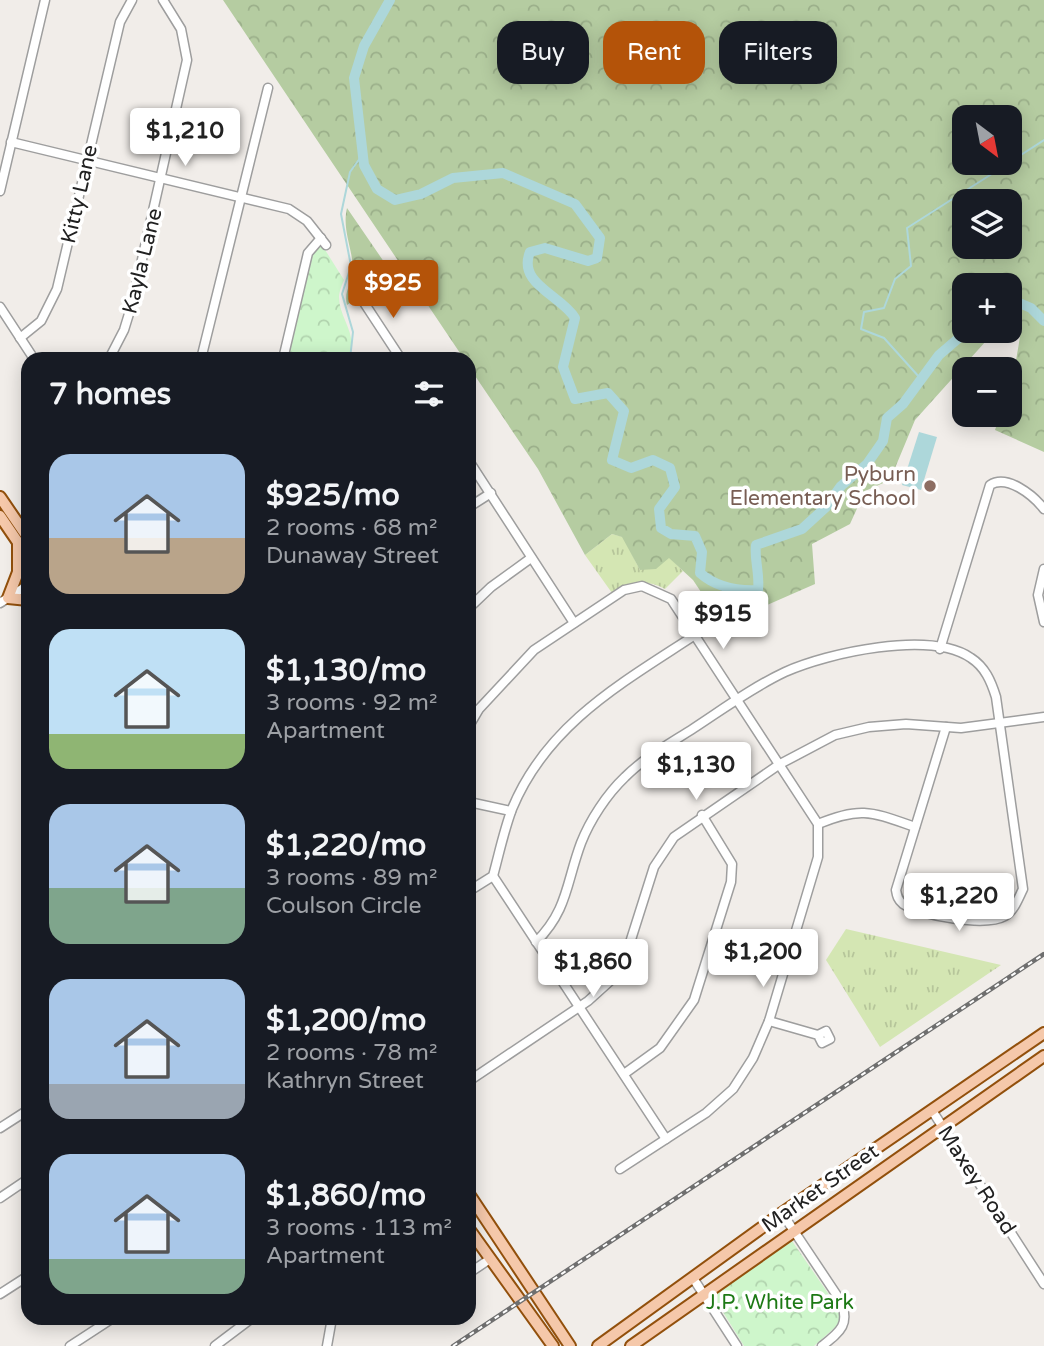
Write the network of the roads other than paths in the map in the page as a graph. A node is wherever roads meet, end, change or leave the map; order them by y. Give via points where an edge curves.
1 (46, 0) edge
2 (132, 0) edge
3 (163, 0) edge
4 (268, 88) dead end
5 (11, 142) junction
6 (86, 160) junction
7 (162, 178) junction
8 (0, 191) edge
9 (239, 195) junction
10 (361, 298) dead end
11 (0, 307) edge
12 (20, 338) junction
13 (29, 352) edge
14 (113, 352) edge
15 (203, 352) edge
16 (285, 352) edge
17 (396, 352) edge
18 (476, 471) edge
19 (491, 493) junction
20 (0, 497) edge
21 (476, 503) edge
22 (1044, 509) edge
23 (0, 516) edge
24 (21, 536) edge
25 (21, 538) edge
26 (21, 553) edge
27 (531, 558) junction
28 (1044, 569) edge
29 (21, 590) edge
30 (4, 601) edge
31 (476, 601) edge
32 (1044, 622) edge
33 (574, 623) junction
34 (695, 635) junction
35 (940, 649) junction
36 (737, 699) junction
37 (476, 717) edge
38 (1044, 717) edge
39 (999, 724) junction
40 (946, 727) junction
41 (780, 764) junction
42 (476, 804) edge
43 (511, 811) junction
44 (702, 815) junction
45 (818, 824) junction
46 (915, 827) junction
47 (493, 876) junction
48 (476, 887) edge
49 (536, 943) junction
50 (580, 1006) junction
51 (769, 1021) junction
52 (1044, 1033) edge
53 (818, 1035) dead end
54 (1044, 1056) edge
55 (999, 1065) junction
56 (624, 1074) junction
57 (476, 1076) edge
58 (1009, 1079) junction
59 (933, 1112) junction
60 (21, 1114) edge
61 (942, 1127) junction
62 (0, 1128) edge
63 (666, 1139) junction
64 (857, 1162) junction
65 (620, 1170) dead end
66 (869, 1179) junction
67 (21, 1184) edge
68 (0, 1198) edge
69 (476, 1204) edge
70 (782, 1213) junction
71 (794, 1231) junction
72 (476, 1239) edge
73 (505, 1248) junction
74 (489, 1259) junction
75 (476, 1268) edge
76 (693, 1278) junction
77 (21, 1280) edge
78 (1044, 1284) edge
79 (0, 1294) edge
80 (704, 1295) junction
81 (102, 1325) edge
82 (243, 1325) edge
83 (330, 1325) edge
84 (71, 1346) edge
85 (215, 1346) edge
86 (327, 1346) edge
87 (553, 1346) edge
88 (570, 1346) edge
89 (598, 1346) edge
90 (631, 1346) edge
91 (737, 1346) edge
92 (822, 1346) edge

1 - 5 street
2 - 6 street, Kitty Lane via 120,22
3 - 7 street, Kayla Lane via 181,29 187,60
4 - 9 street
5 - 6 street
5 - 8 street
6 - 7 street
6 - 12 street, Kitty Lane via 52,300 41,321
7 - 9 street
7 - 14 street, Kayla Lane via 132,304
9 - 15 street
9 - 16 street via 299,214 323,242 308,253
10 - 17 street
11 - 12 street
12 - 13 street
18 - 19 street
19 - 21 street
19 - 27 street
20 - 24 main road
22 - 35 street via 1024,490 993,482
23 - 25 main road
26 - 30 main road via 18,572
27 - 31 street
27 - 33 street
28 - 32 street via 1038,595
29 - 30 street
33 - 34 street via 624,590 638,587 671,599
33 - 37 street via 534,650
34 - 36 street
34 - 43 street via 600,698 561,732 533,769
35 - 36 street via 903,646 841,653 783,673
35 - 39 street via 971,658 987,675 996,697
36 - 41 street
36 - 49 street via 649,757 607,797 582,841 560,914
38 - 39 street
39 - 40 street
39 - 46 street via 1023,889 1007,915 978,922 921,910 898,899 896,890
40 - 41 street via 888,724 853,730 814,744
40 - 46 street
41 - 44 street
41 - 45 street
42 - 43 street
43 - 47 street
44 - 50 street via 674,837 654,867 628,949 609,982
44 - 56 street via 732,864 731,882 694,1000 660,1048
45 - 46 street via 847,812 875,813
45 - 51 street via 818,857
47 - 48 street
47 - 49 street
49 - 50 street
50 - 56 street
50 - 57 street
51 - 53 street
51 - 63 street via 733,1089
52 - 55 main road, Market Street
54 - 58 main road, Market Street
55 - 58 main road
55 - 59 main road, Market Street
56 - 63 street
58 - 61 main road, Market Street
59 - 61 street, Maxey Road
59 - 64 main road, Market Street
60 - 62 street
61 - 66 main road, Market Street
61 - 78 street, Maxey Road
63 - 65 street
64 - 66 main road
64 - 70 main road, Market Street
66 - 71 main road, Market Street
67 - 68 street
69 - 73 main road
70 - 71 street
70 - 76 main road, Market Street
71 - 80 main road, Market Street
71 - 92 street via 840,1300 845,1315 844,1326
72 - 74 main road
73 - 74 main road
73 - 88 main road
74 - 75 street
74 - 87 main road
76 - 80 street
76 - 89 main road, Market Street
77 - 79 street
80 - 90 main road, Market Street
80 - 91 street
81 - 84 street
82 - 85 street
83 - 86 street

